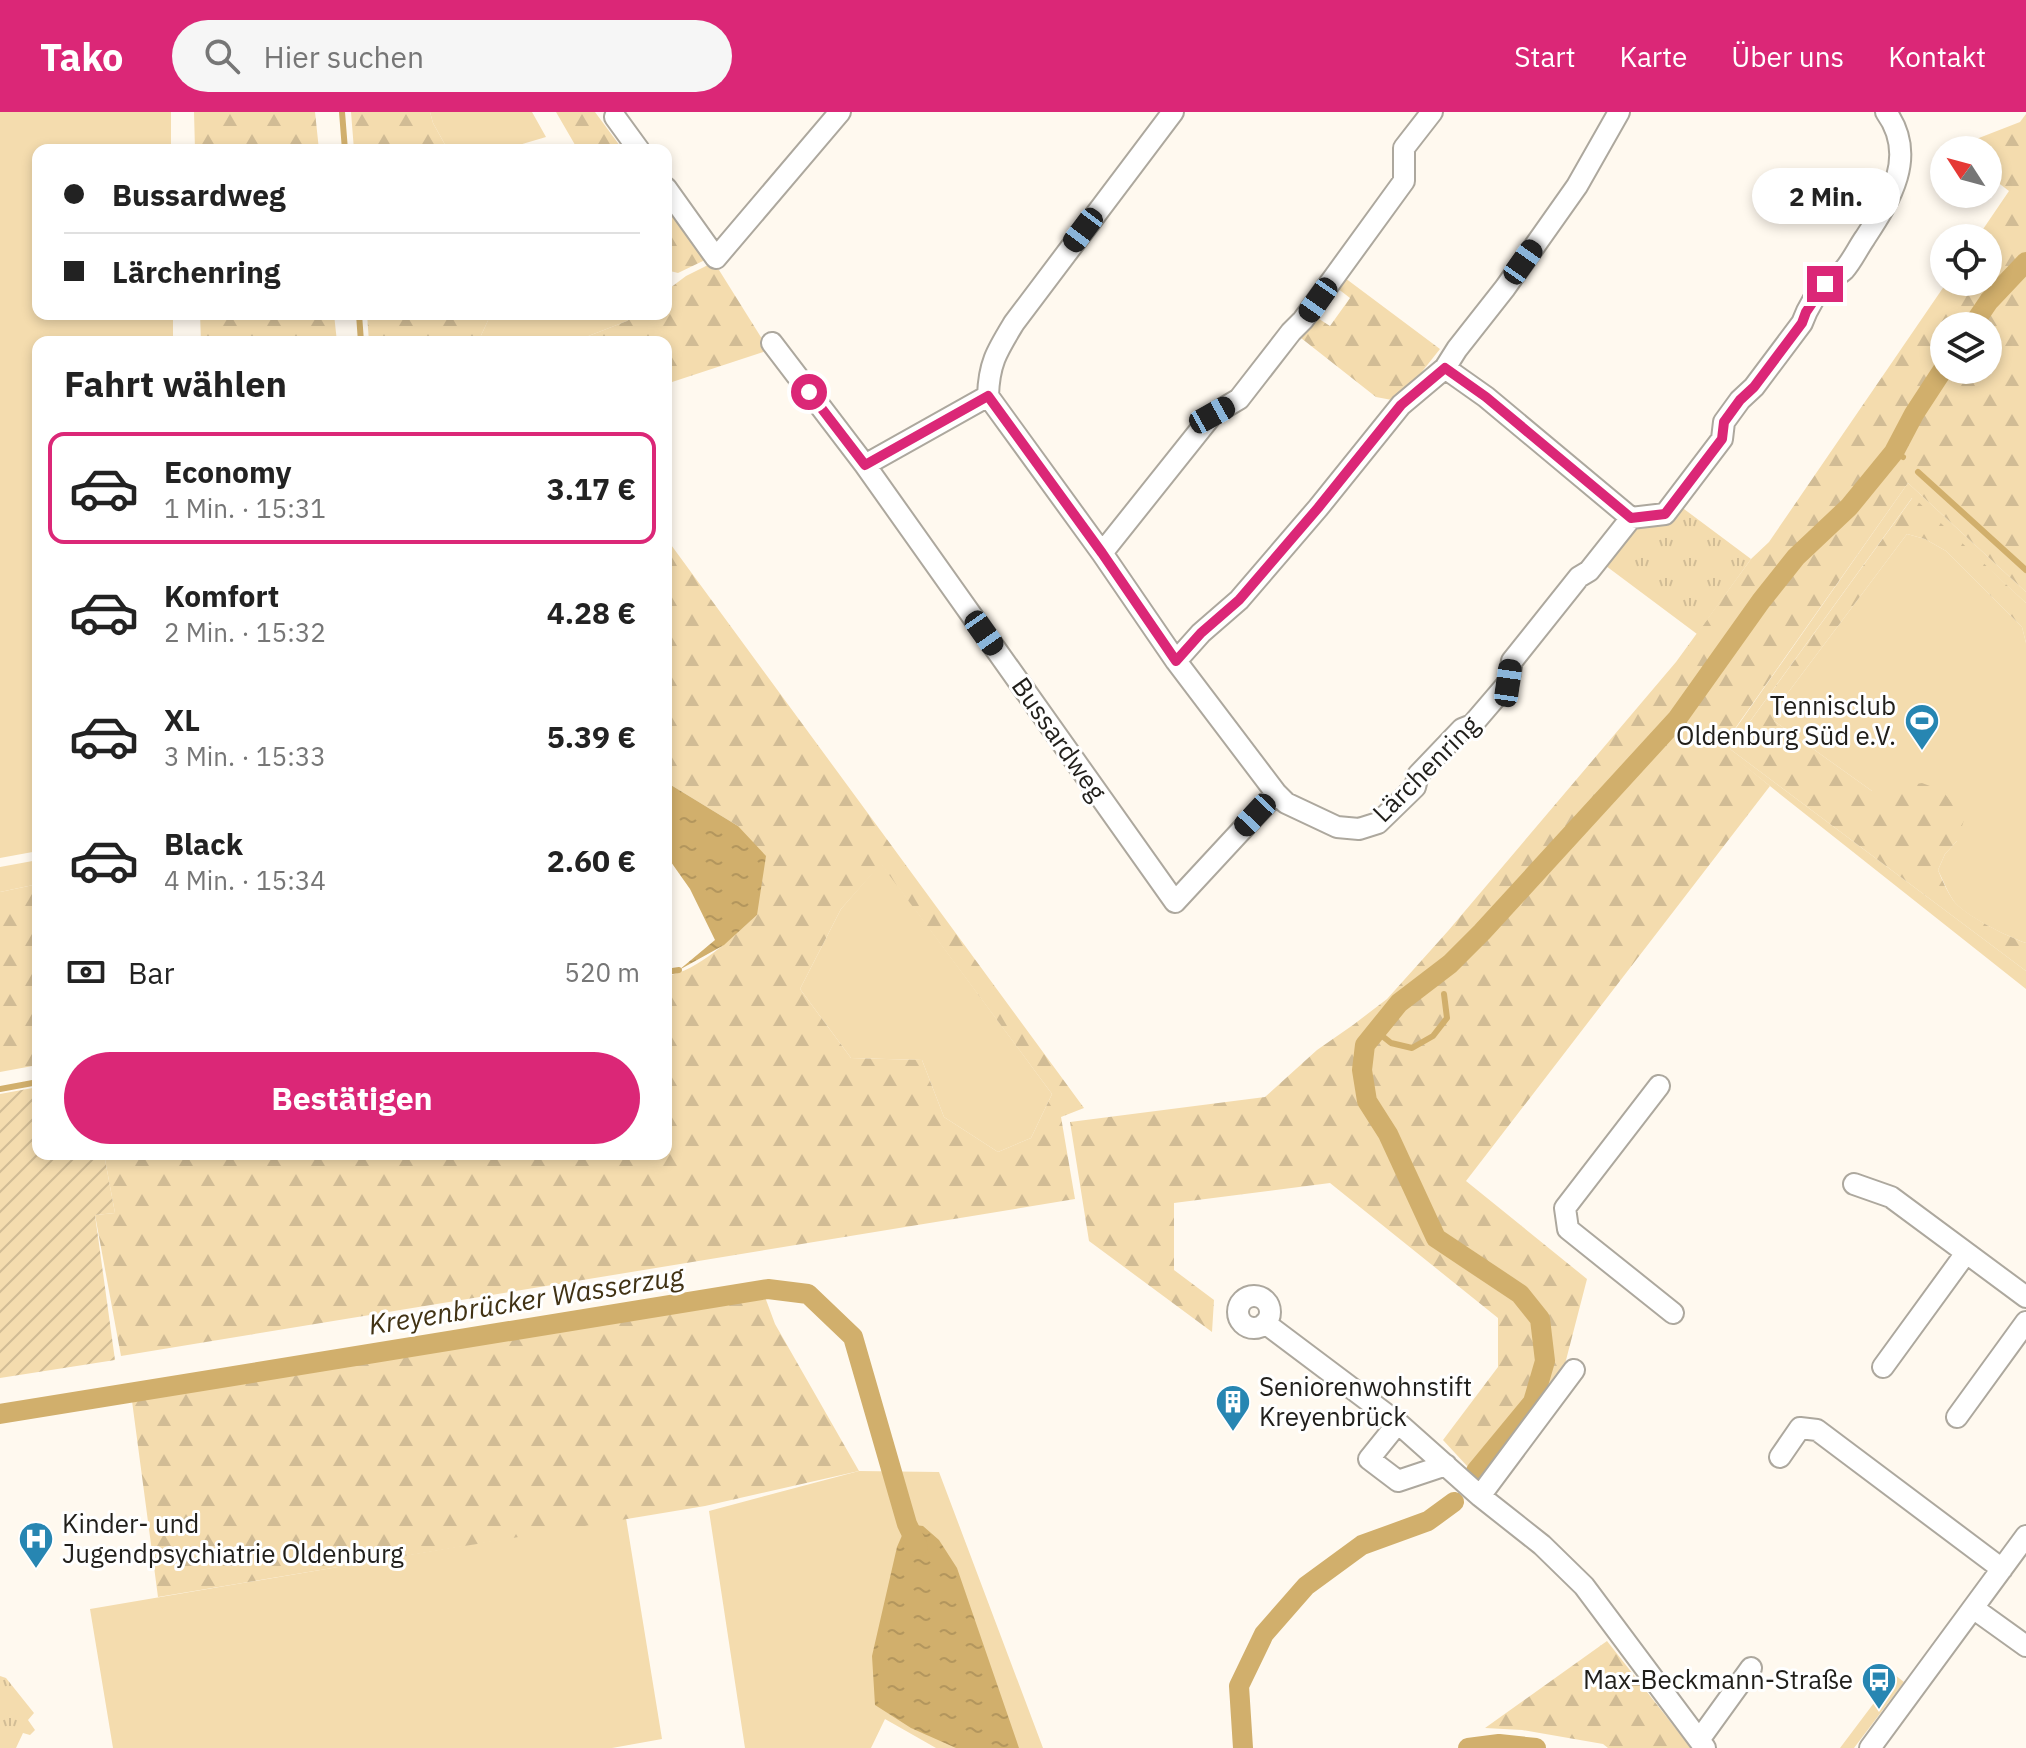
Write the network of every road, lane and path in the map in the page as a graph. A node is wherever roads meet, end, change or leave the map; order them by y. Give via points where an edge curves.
1 (840, 112) edge
2 (1173, 112) edge
3 (1432, 112) edge
4 (1619, 112) edge
5 (1886, 112) edge
6 (615, 117) dead end
7 (635, 144) edge
8 (672, 196) edge
9 (772, 343) dead end
10 (1445, 368) junction
11 (988, 396) junction
12 (865, 465) junction
13 (1631, 518) junction
14 (1102, 553) junction
15 (1176, 661) junction
16 (1276, 793) junction
17 (1659, 1086) dead end
18 (1854, 1184) dead end
19 (1966, 1253) junction
20 (2026, 1297) edge
21 (1673, 1313) dead end
22 (2026, 1322) edge
23 (1265, 1323) dead end
24 (1883, 1367) dead end
25 (1574, 1370) dead end
26 (1957, 1417) dead end
27 (1398, 1423) junction
28 (1780, 1457) dead end
29 (1446, 1465) junction
30 (1480, 1496) junction
31 (2026, 1536) edge
32 (2002, 1569) junction
33 (1973, 1608) junction
34 (2026, 1646) edge
35 (1751, 1668) dead end
36 (1702, 1744) edge
37 (1870, 1748) edge

1 - 8 street via 716,258
2 - 11 street via 1014,323 995,353
3 - 14 street via 1404,148 1404,181 1303,320 1239,399 1212,415
4 - 10 street via 1577,186
5 - 13 street via 1901,147 1899,175 1882,212 1724,422 1722,439 1665,514
6 - 7 street
9 - 12 street, Bussardweg
10 - 13 street
10 - 15 street via 1401,405 1239,600
11 - 12 street
11 - 14 street, Lärchenring
12 - 16 street, Bussardweg via 1175,902
13 - 16 street, Lärchenring via 1512,661 1508,683 1378,823 1359,829 1337,827
14 - 15 street, Lärchenring
15 - 16 street, Lärchenring
17 - 21 street via 1565,1208 1568,1229
18 - 19 street via 1891,1197
19 - 20 street
19 - 24 street
22 - 26 street
23 - 27 street
25 - 30 street
27 - 29 street
27 - 29 street via 1369,1459 1398,1481
28 - 32 street via 1800,1428 1817,1430
29 - 30 street
30 - 36 street via 1584,1586
31 - 32 street
32 - 33 street
33 - 34 street
33 - 37 street
35 - 36 street

